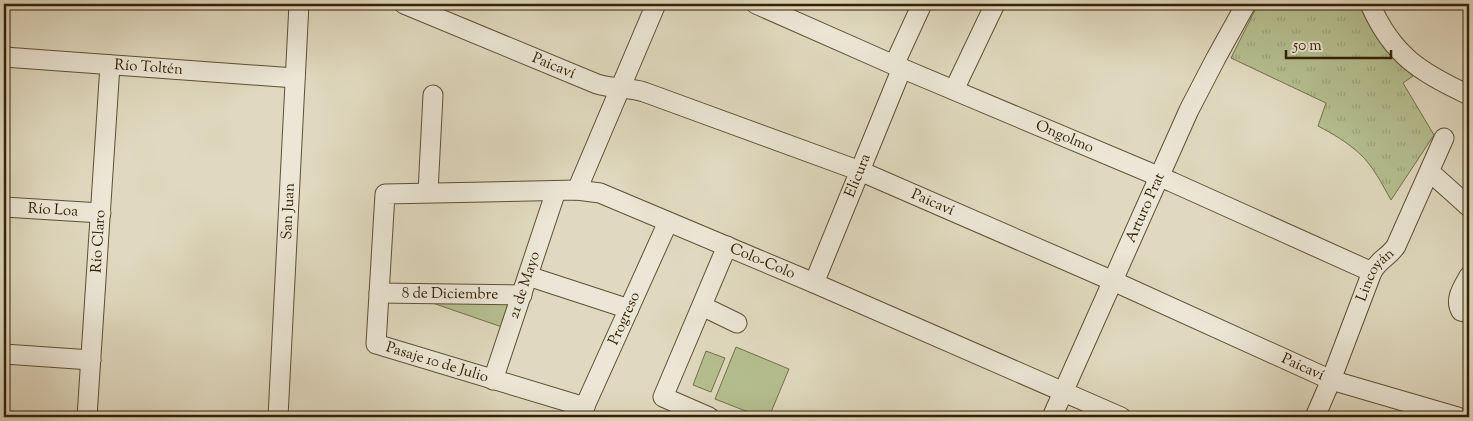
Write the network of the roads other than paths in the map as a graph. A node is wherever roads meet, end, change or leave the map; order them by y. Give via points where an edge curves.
1 (299, 4) edge
2 (404, 4) edge
3 (656, 4) edge
4 (756, 4) edge
5 (922, 4) edge
6 (995, 4) edge
7 (1370, 4) edge
8 (1241, 5) edge
9 (4, 57) edge
10 (110, 65) junction
11 (898, 67) junction
12 (295, 78) junction
13 (620, 88) junction
14 (954, 90) junction
15 (433, 95) dead end
16 (1469, 95) edge
17 (1444, 138) dead end
18 (860, 171) junction
19 (1430, 172) junction
20 (1159, 177) junction
21 (577, 190) junction
22 (428, 192) junction
23 (556, 192) junction
24 (386, 194) joint
25 (4, 207) edge
26 (1469, 207) edge
27 (101, 214) junction
28 (668, 222) junction
29 (727, 246) junction
30 (1372, 272) junction
31 (528, 276) junction
32 (1469, 276) edge
33 (1113, 282) junction
34 (814, 283) junction
35 (379, 293) junction
36 (522, 295) junction
37 (702, 306) junction
38 (629, 309) junction
39 (1469, 313) edge
40 (737, 323) dead end
41 (4, 354) edge
42 (91, 360) junction
43 (494, 380) junction
44 (1331, 380) junction
45 (1064, 392) junction
46 (583, 412) edge
47 (87, 417) edge
48 (278, 417) edge
49 (709, 417) edge
50 (1052, 417) edge
51 (1121, 417) edge
52 (1315, 417) edge
53 (1458, 417) edge

1 - 12 street, San Juan
2 - 13 street, Paicaví via 596,84
3 - 13 street
4 - 11 street, Ongolmo
5 - 11 street, Elicura
6 - 14 street
7 - 16 street via 1386,36 1408,61 1431,77
8 - 20 street, Arturo Prat
9 - 10 street, Río Toltén
10 - 12 street, Río Toltén
10 - 27 street, Río Claro
11 - 14 street, Ongolmo
11 - 18 street, Elicura
12 - 48 street, San Juan
13 - 18 street, Paicaví via 644,92
13 - 21 street
14 - 20 street, Ongolmo
15 - 22 street
17 - 19 street, Lincoyán
18 - 33 street, Paicaví
18 - 34 street, Elicura
19 - 26 street
19 - 30 street, Lincoyán via 1396,246
20 - 30 street, Ongolmo
20 - 33 street, Arturo Prat
21 - 23 street, Colo-Colo
21 - 28 street, Colo-Colo via 600,193
22 - 23 street, Colo-Colo
22 - 24 street, Colo-Colo
23 - 31 street, 21 de Mayo
24 - 35 street, Pasaje 10 de Julio
25 - 27 street, Río Loa
27 - 42 street, Río Claro
28 - 29 street, Colo-Colo
28 - 38 street, Progreso
29 - 34 street, Colo-Colo
29 - 37 street
30 - 44 street, Lincoyán
31 - 36 street, 21 de Mayo
31 - 38 street
32 - 39 street via 1458,297 1458,306 1461,311
33 - 44 street, Paicaví
33 - 45 street, Arturo Prat
34 - 45 street, Colo-Colo
35 - 36 street, 8 de Diciembre
35 - 43 street, Pasaje 10 de Julio via 376,344
36 - 43 street, 21 de Mayo
37 - 40 street
37 - 49 street via 663,397
38 - 46 street, Progreso
41 - 42 street
42 - 47 street, Río Claro
43 - 46 street, Pasaje 10 de Julio
44 - 52 street, Lincoyán
44 - 53 street, Paicaví
45 - 50 street, Arturo Prat
45 - 51 street, Colo-Colo

